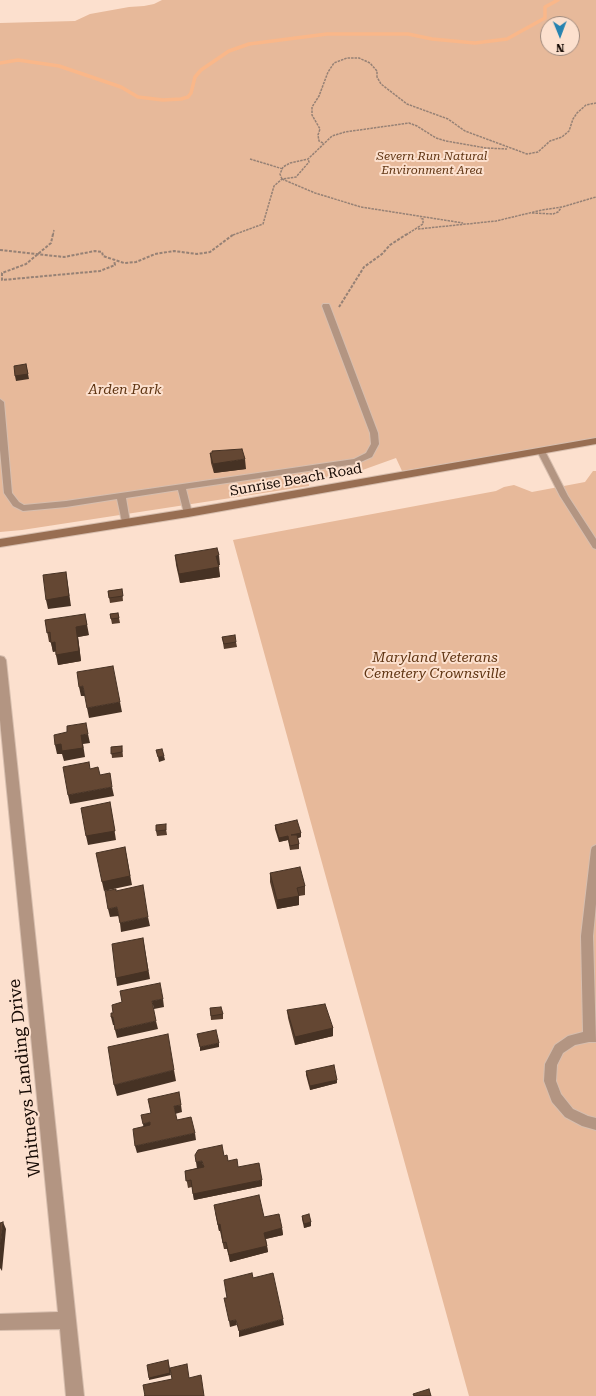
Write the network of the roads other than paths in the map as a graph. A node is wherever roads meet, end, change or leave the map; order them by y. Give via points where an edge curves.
1 (326, 306) dead end
2 (0, 402) edge
3 (596, 441) edge
4 (540, 451) junction
5 (181, 486) junction
6 (121, 496) junction
7 (188, 513) junction
8 (126, 522) junction
9 (0, 543) edge
10 (596, 546) edge
11 (0, 660) edge
12 (596, 850) edge
13 (593, 1037) edge
14 (596, 1124) edge
15 (67, 1320) junction
16 (0, 1322) edge
17 (75, 1396) edge

1 - 5 lane via 374,433 375,444 369,455 356,461
2 - 6 lane via 8,493 16,504 23,508 37,508
3 - 4 street, Sunrise Beach Road
4 - 7 street, Sunrise Beach Road
4 - 10 lane via 564,496
5 - 6 lane
5 - 7 lane
6 - 8 lane
7 - 8 street, Sunrise Beach Road
8 - 9 street, Sunrise Beach Road
11 - 15 street, Whitneys Landing Drive
12 - 13 lane via 587,936
13 - 14 lane via 572,1040 559,1049 551,1064 550,1081 556,1098 569,1113
15 - 16 street
15 - 17 street, Whitneys Landing Drive

